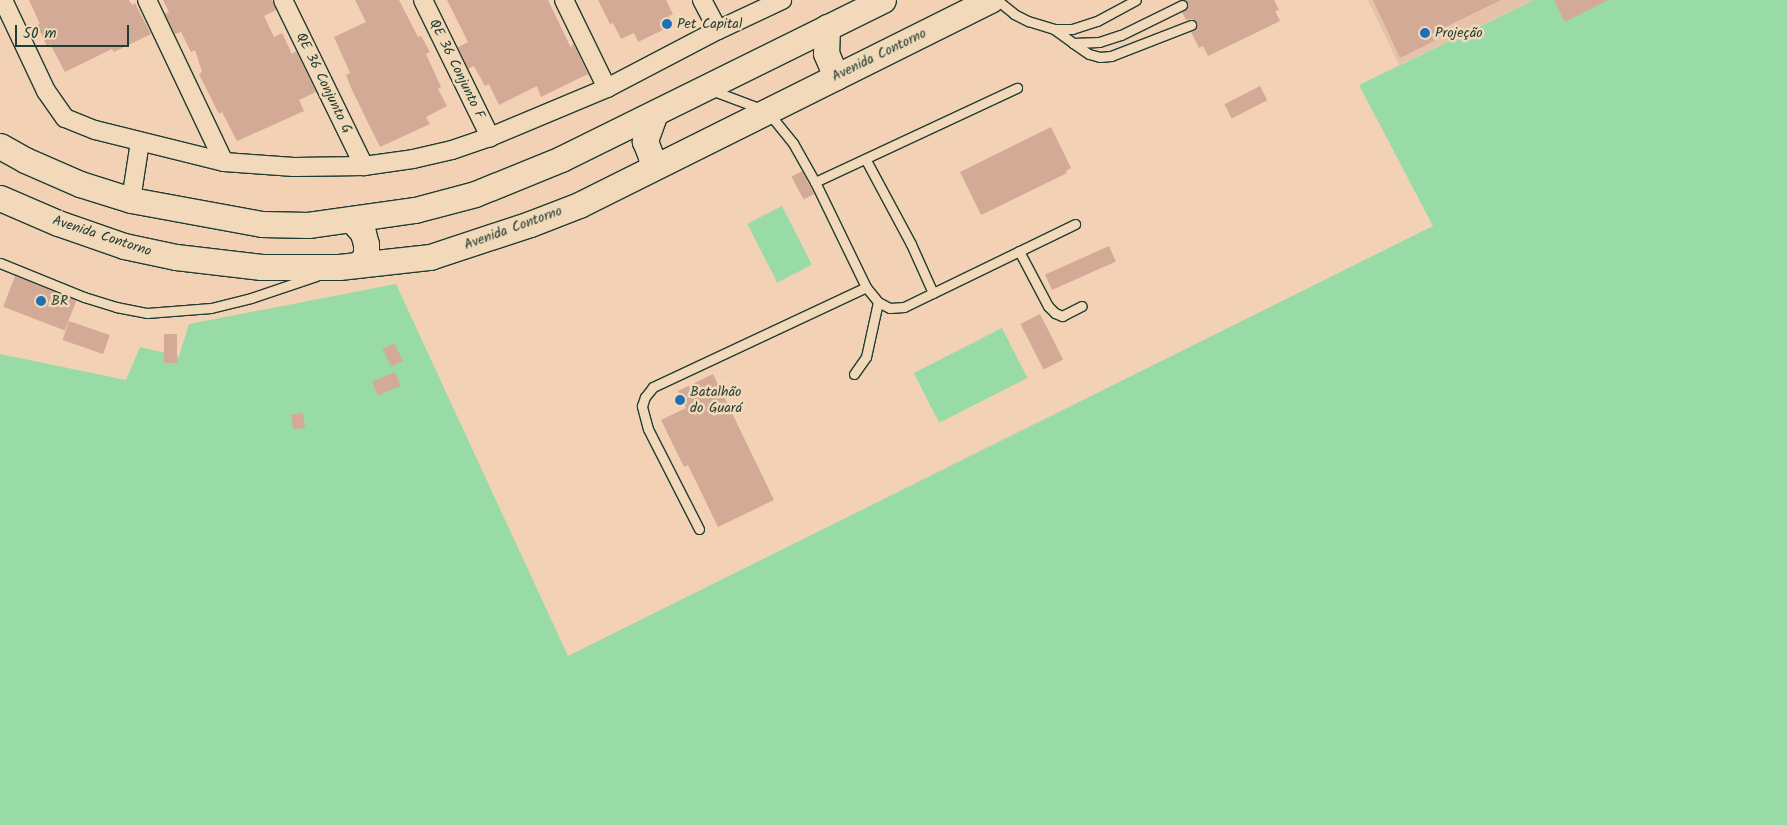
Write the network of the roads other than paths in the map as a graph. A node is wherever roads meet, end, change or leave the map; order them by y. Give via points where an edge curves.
1 (3, 0) edge
2 (147, 0) edge
3 (283, 0) edge
4 (423, 0) edge
5 (564, 0) edge
6 (702, 0) edge
7 (782, 0) edge
8 (883, 0) edge
9 (1136, 0) edge
10 (988, 1) edge
11 (1182, 5) dead end
12 (1191, 25) dead end
13 (828, 27) junction
14 (1054, 29) junction
15 (718, 30) junction
16 (1073, 43) junction
17 (836, 77) junction
18 (607, 88) junction
19 (704, 88) junction
20 (1017, 88) dead end
21 (767, 111) junction
22 (655, 113) junction
23 (490, 137) junction
24 (140, 142) junction
25 (0, 146) edge
26 (866, 160) junction
27 (224, 162) junction
28 (658, 164) junction
29 (364, 166) junction
30 (815, 182) junction
31 (0, 198) edge
32 (131, 200) junction
33 (351, 219) junction
34 (1075, 224) dead end
35 (1019, 251) junction
36 (0, 263) edge
37 (347, 266) junction
38 (866, 287) junction
39 (933, 293) junction
40 (878, 302) junction
41 (1082, 306) dead end
42 (854, 374) dead end
43 (699, 529) dead end

1 - 24 street via 46,91 65,118
2 - 27 street
3 - 29 street, QE 36 Conjunto G
4 - 23 street, QE 36 Conjunto F
5 - 18 street
6 - 15 street
7 - 15 street
8 - 13 main road
9 - 14 lane via 1084,26
10 - 14 lane via 1028,21
10 - 17 main road, Avenida Contorno
11 - 16 lane via 1110,39
12 - 16 lane via 1111,56 1089,54
13 - 17 main road via 826,53
13 - 19 main road
14 - 16 lane
15 - 18 street
17 - 21 main road, Avenida Contorno
18 - 23 street
19 - 21 lane
19 - 22 main road
20 - 26 lane
21 - 28 main road, Avenida Contorno
21 - 30 lane via 793,143
22 - 28 main road via 645,141 651,157
22 - 33 main road via 561,159 475,194 415,210
23 - 29 street via 421,158
24 - 27 street
24 - 32 street
25 - 32 main road via 80,184
26 - 30 lane
26 - 39 lane
27 - 29 street via 294,167
28 - 37 main road, Avenida Contorno via 579,204 486,239 430,257
30 - 38 lane
31 - 37 main road, Avenida Contorno via 124,246 176,258 261,267
32 - 33 main road via 262,224 308,225
33 - 37 main road via 363,233 366,254 362,262
34 - 35 lane
35 - 39 lane
35 - 41 lane via 1048,306 1055,313 1062,316
36 - 37 lane via 84,297 147,313 210,308
38 - 40 lane
38 - 43 lane via 653,387 645,397 642,406 648,429
39 - 40 lane via 904,307 890,308
40 - 42 lane via 866,357

